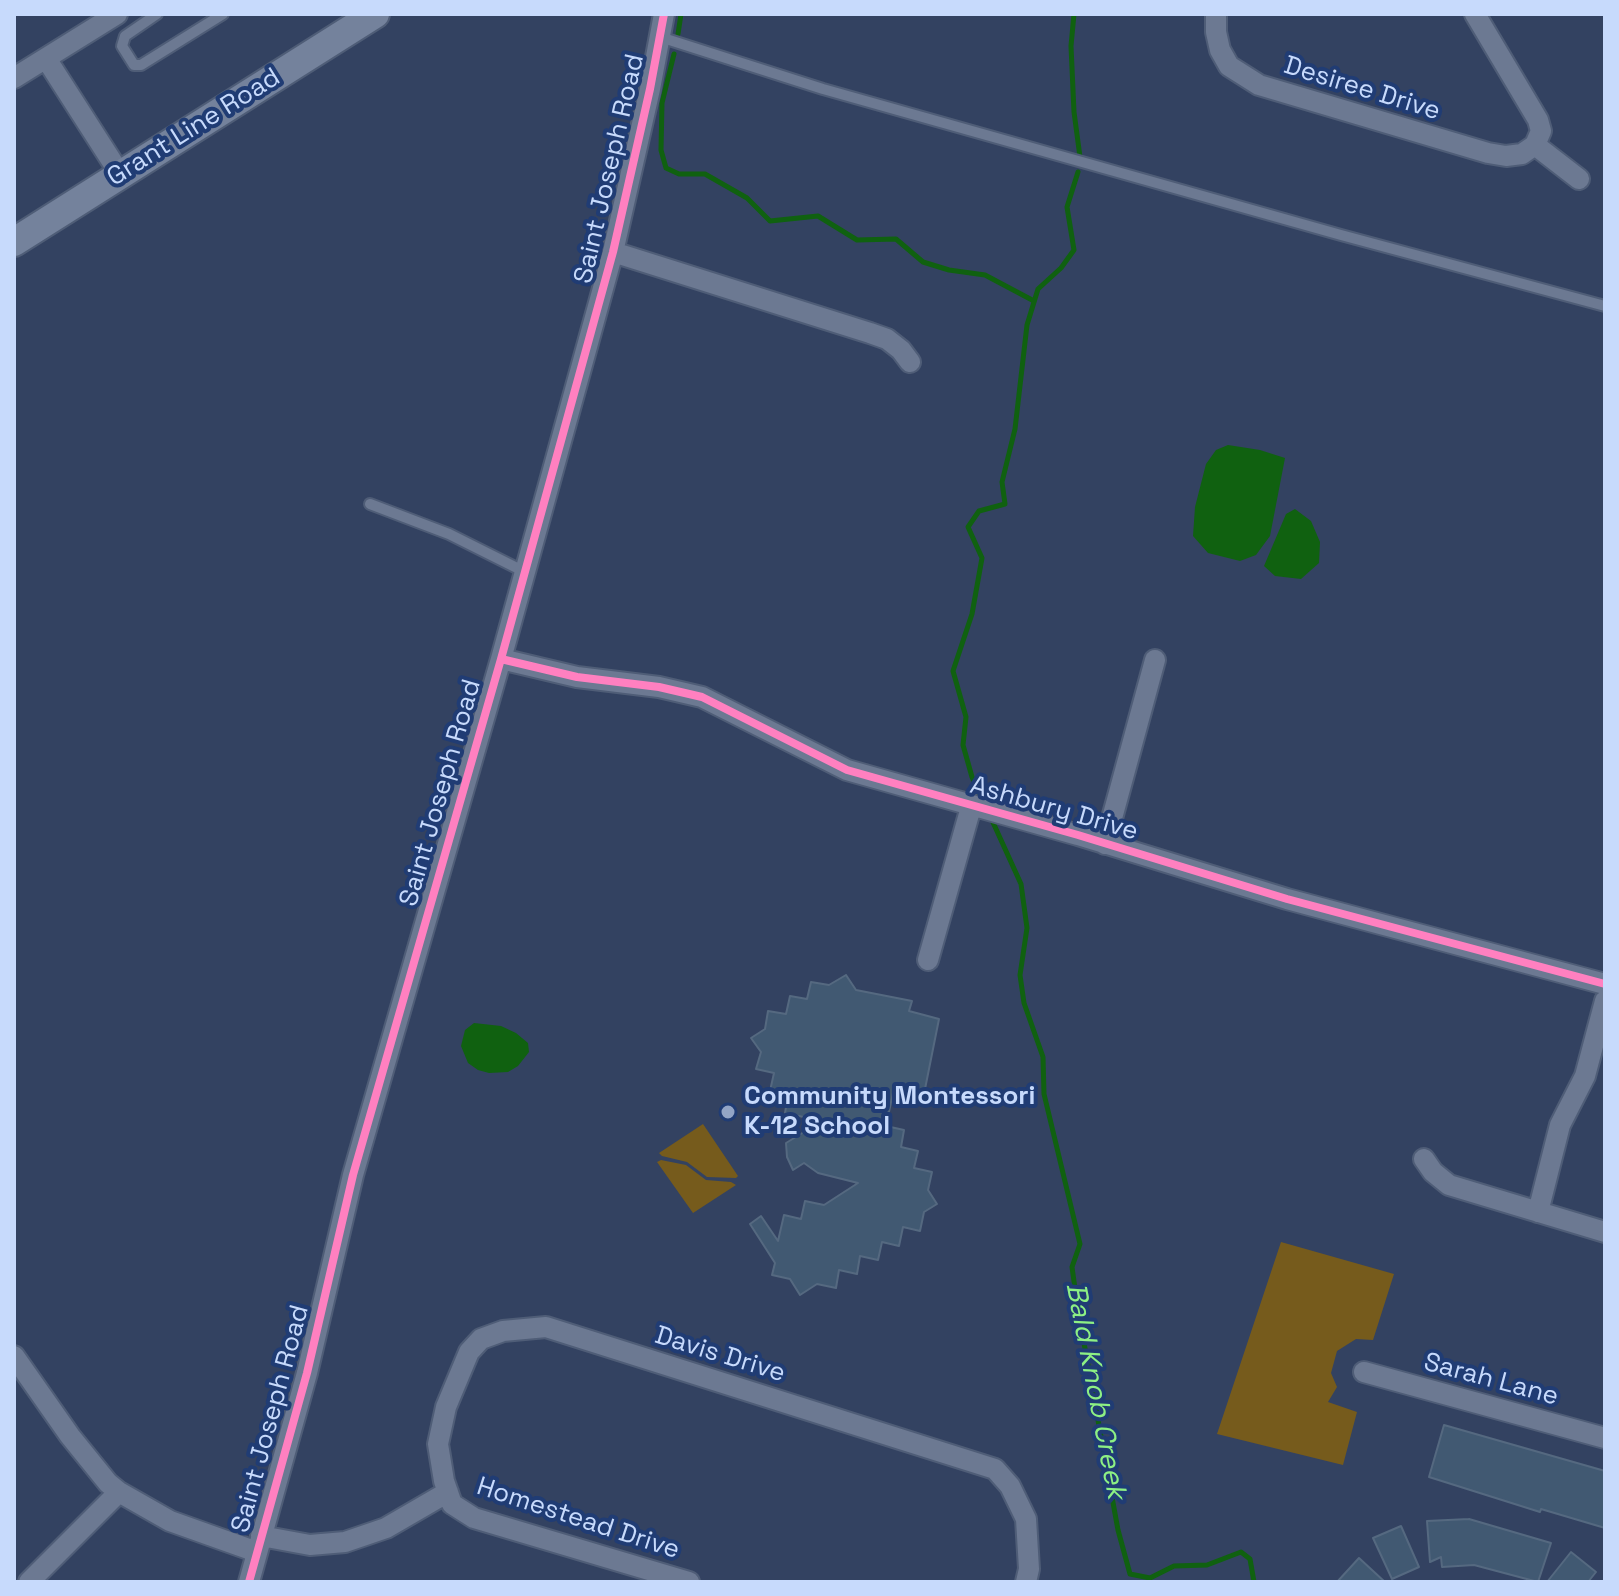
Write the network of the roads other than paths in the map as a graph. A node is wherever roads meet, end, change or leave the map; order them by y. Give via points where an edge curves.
1 (117, 14) edge
2 (157, 14) edge
3 (223, 14) edge
4 (375, 14) edge
5 (664, 14) edge
6 (1216, 14) edge
7 (1475, 14) edge
8 (660, 37) junction
9 (47, 60) junction
10 (14, 78) edge
11 (1535, 145) junction
12 (120, 174) junction
13 (1579, 179) dead end
14 (14, 242) edge
15 (613, 252) junction
16 (1605, 306) edge
17 (910, 362) dead end
18 (370, 504) dead end
19 (525, 572) junction
20 (501, 659) junction
21 (1155, 660) dead end
22 (973, 807) junction
23 (1105, 844) junction
24 (928, 960) dead end
25 (1605, 984) edge
26 (1605, 1001) edge
27 (1424, 1159) dead end
28 (1538, 1212) junction
29 (1605, 1232) edge
30 (14, 1356) edge
31 (1364, 1372) dead end
32 (1605, 1438) edge
33 (119, 1492) junction
34 (450, 1498) junction
35 (259, 1544) junction
36 (29, 1582) edge
37 (249, 1582) edge
38 (689, 1582) edge
39 (1026, 1582) edge

1 - 9 street
2 - 3 lane via 125,36 122,46 134,65
4 - 12 main road, Grant Line Road
5 - 8 street, Saint Joseph Road
6 - 11 street, Desiree Drive via 1220,50 1229,66 1259,85 1488,153 1522,154
7 - 11 street via 1538,120 1541,131
8 - 15 street, Saint Joseph Road
8 - 16 lane via 823,89
9 - 10 street
9 - 12 street
11 - 13 street
12 - 14 main road, Grant Line Road
15 - 17 street via 887,339
15 - 19 street, Saint Joseph Road
18 - 19 lane via 449,534
19 - 20 street, Saint Joseph Road
20 - 22 street, Ashbury Drive via 702,697 847,770
20 - 35 street, Saint Joseph Road via 349,1189 307,1373
21 - 23 street
22 - 23 street, Ashbury Drive
22 - 24 street
23 - 25 street, Ashbury Drive
26 - 28 street via 1585,1076 1560,1125
27 - 28 street via 1449,1185
28 - 29 street
30 - 33 street, Homestead Drive via 70,1436
31 - 32 street, Sarah Lane
33 - 35 street, Homestead Drive via 170,1521
33 - 36 street
34 - 35 street, Homestead Drive via 345,1542
34 - 38 street, Homestead Drive via 474,1518
34 - 39 street, Davis Drive via 438,1444 446,1407 469,1352 481,1339 503,1331 546,1327 995,1469 1026,1519
35 - 37 street, Saint Joseph Road

